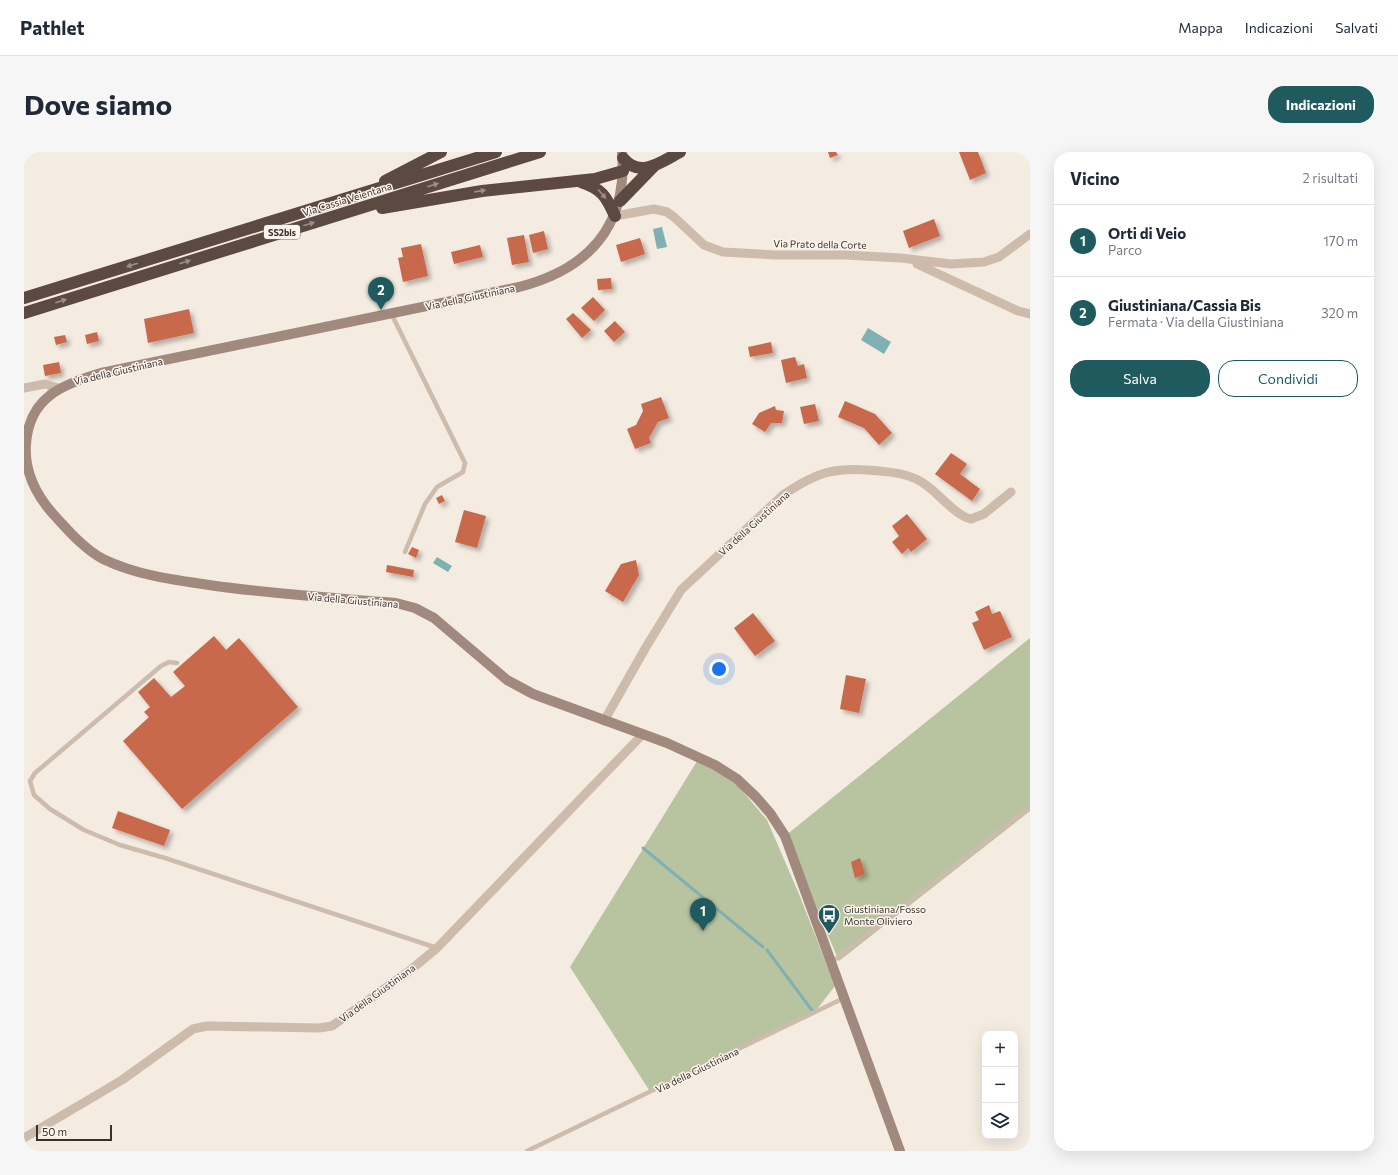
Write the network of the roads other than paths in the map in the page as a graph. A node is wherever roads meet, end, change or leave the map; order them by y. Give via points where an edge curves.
1 (440, 152) edge
2 (496, 152) edge
3 (540, 152) edge
4 (680, 152) edge
5 (622, 155) edge
6 (656, 164) junction
7 (623, 172) junction
8 (580, 182) junction
9 (355, 196) junction
10 (620, 201) junction
11 (347, 212) junction
12 (614, 216) junction
13 (1030, 234) edge
14 (901, 258) junction
15 (24, 298) edge
16 (24, 313) edge
17 (391, 313) junction
18 (1030, 314) edge
19 (24, 388) edge
20 (58, 388) junction
21 (1010, 492) dead end
22 (406, 552) dead end
23 (177, 663) dead end
24 (604, 721) junction
25 (643, 734) junction
26 (1030, 807) edge
27 (437, 948) junction
28 (832, 962) junction
29 (844, 998) junction
30 (24, 1138) edge
31 (527, 1151) edge
32 (900, 1151) edge

1 - 9 highway
2 - 9 highway, Via Cassia Veientana / SS2bis
11 -> 3 highway, Via Cassia Veientana / SS2bis
4 - 6 highway
5 - 6 highway via 634,168
5 - 7 street, Via della Giustiniana
6 - 10 highway
7 - 8 highway
7 - 10 street, Via della Giustiniana
11 -> 8 highway via 482,191
8 -> 12 highway via 600,191
9 -> 15 highway, Via Cassia Veientana / SS2bis
10 - 12 street, Via della Giustiniana
16 -> 11 highway, Via Cassia Veientana / SS2bis
12 - 14 street, Via Prato della Corte via 654,209 667,212 704,245 723,252
12 - 17 street, Via della Giustiniana via 604,233 585,255 548,278 519,287
13 - 14 street, Via Prato della Corte via 1005,255 984,262 951,264
14 - 18 street via 928,268 1018,311
17 - 20 street, Via della Giustiniana via 101,373
17 - 22 lane via 465,463 463,472 437,487 425,504
19 - 20 street via 45,384
20 - 24 street, Via della Giustiniana via 32,419 26,438 27,464 33,485 44,502 68,530 95,554 129,569 179,581 247,590 396,603 415,608 434,618 507,680 533,694
21 - 24 street, Via della Giustiniana via 984,514 971,519 963,516 926,485 906,474 856,468 842,469 799,484 783,495 681,590
23 - 27 lane via 169,662 161,666 35,773 30,782 34,795 50,809 84,830 120,845
24 - 25 street, Via della Giustiniana
25 - 27 street, Via della Giustiniana
25 - 28 street, Via della Giustiniana via 667,743 738,779 770,813 785,836
26 - 28 lane
27 - 30 street, Via della Giustiniana via 332,1026 207,1026 193,1029 122,1080
28 - 29 street, Via della Giustiniana
29 - 31 lane, Via della Giustiniana
29 - 32 street, Via della Giustiniana

